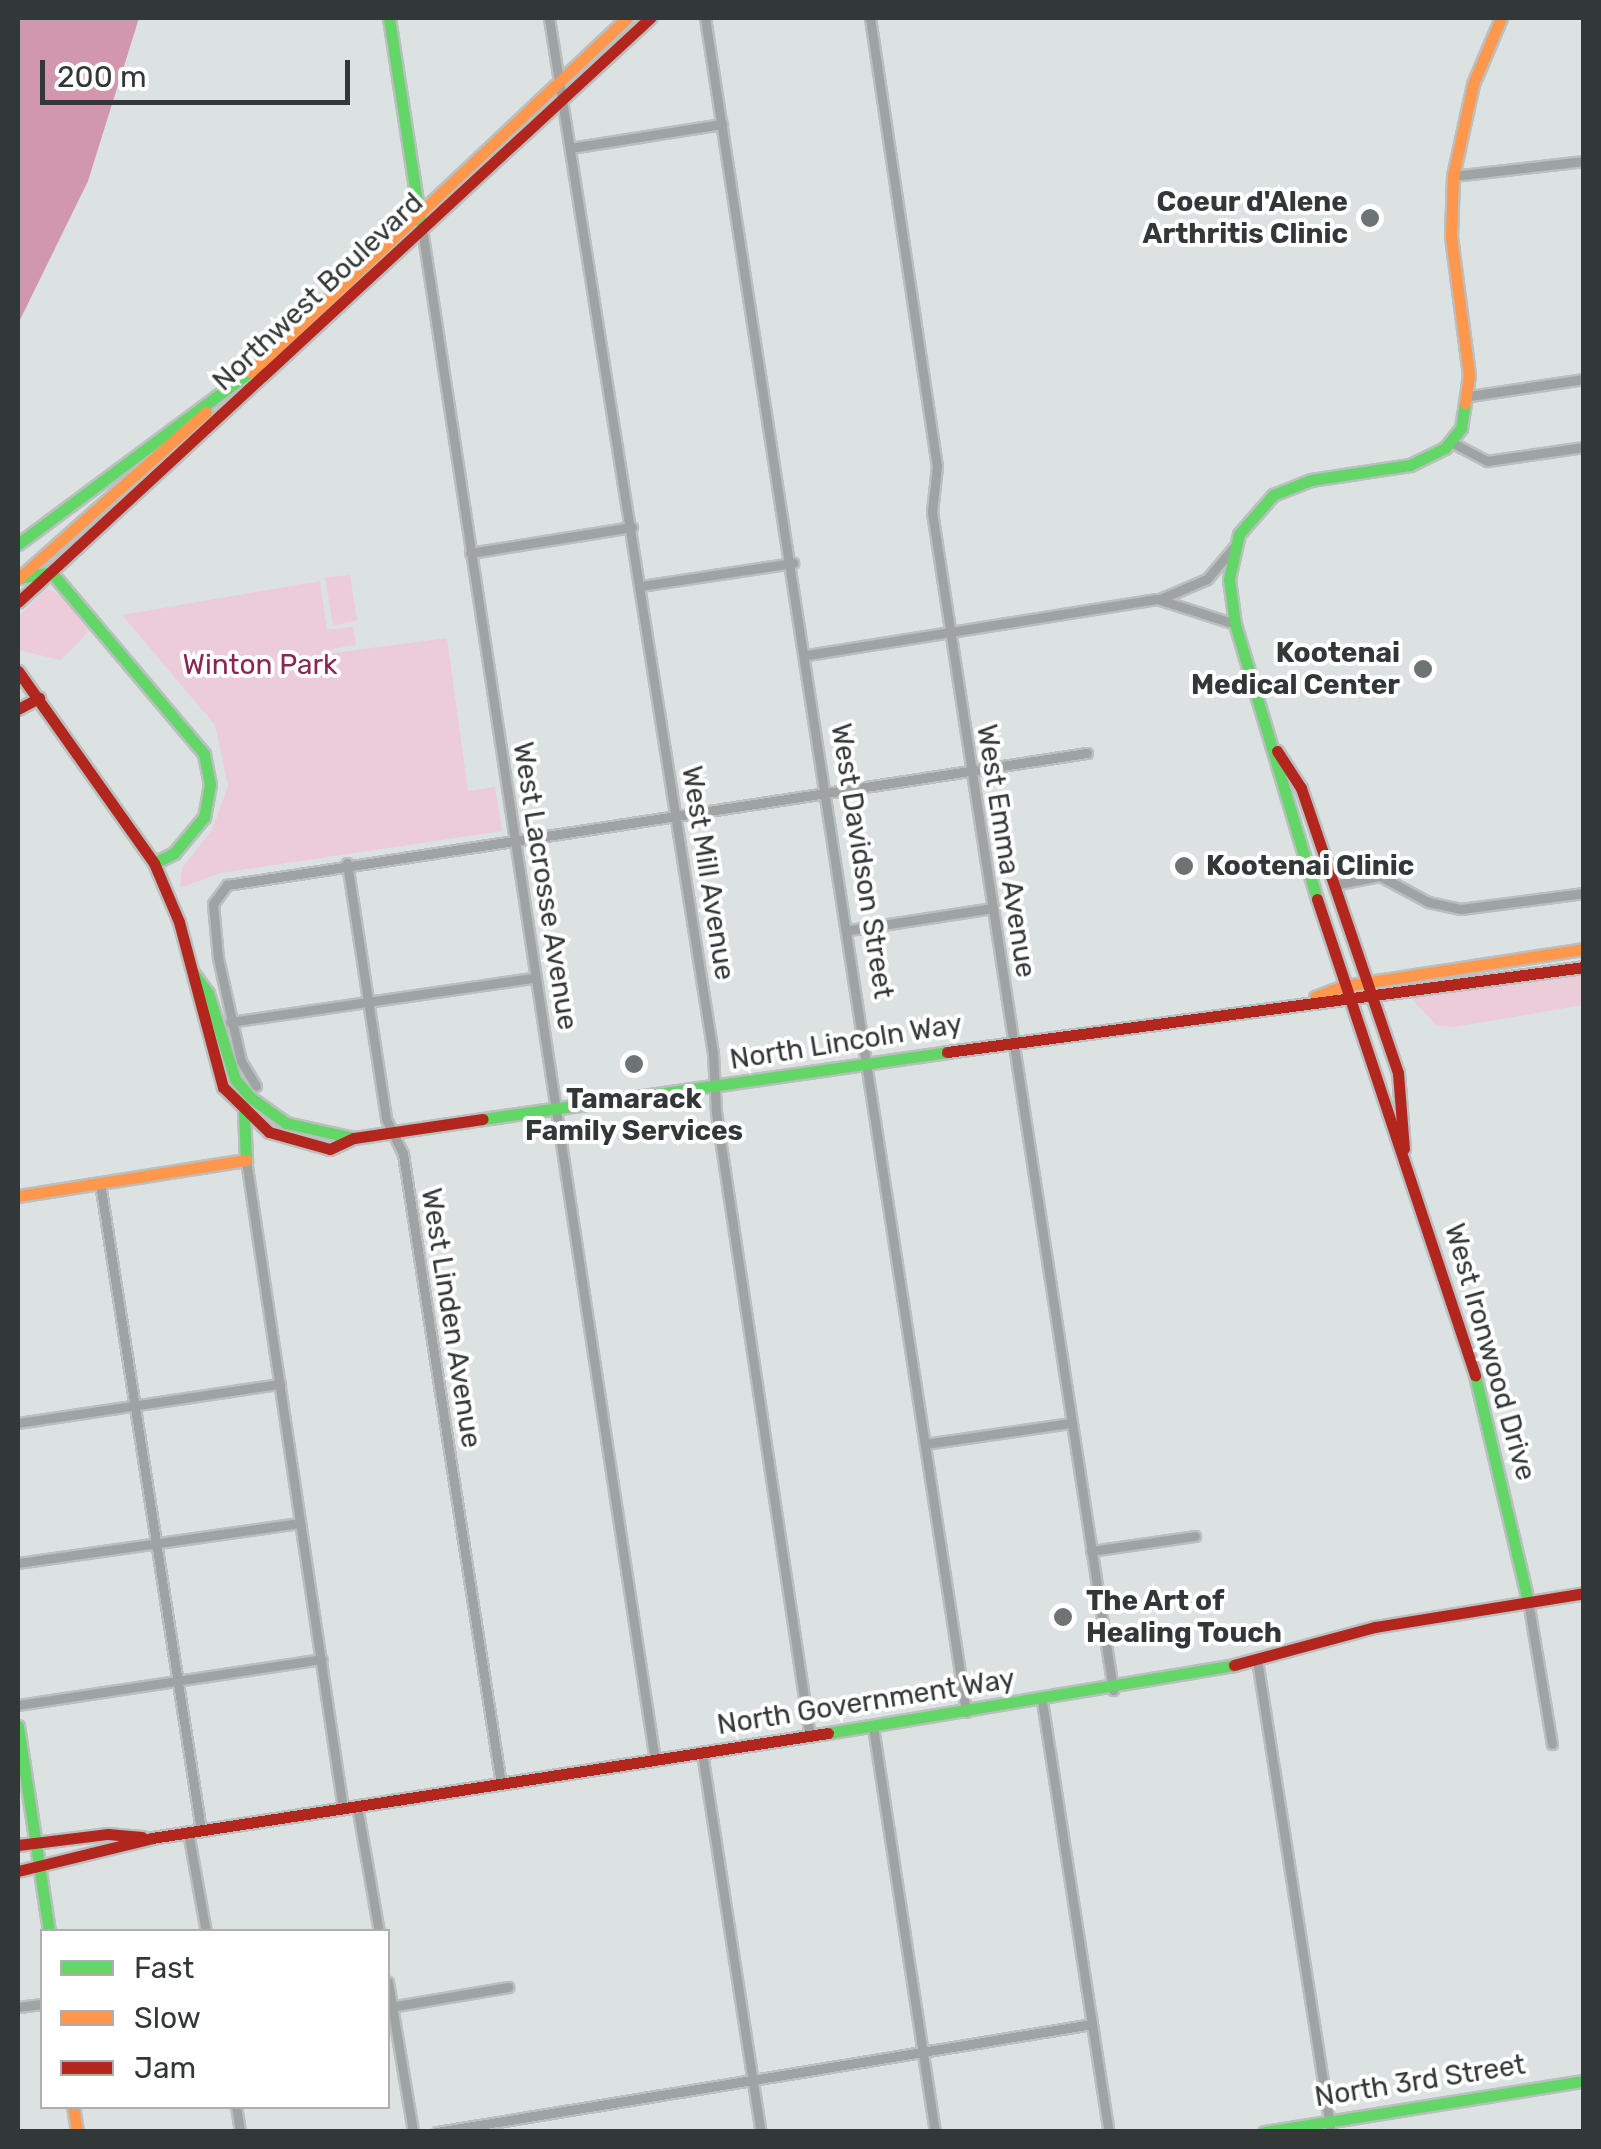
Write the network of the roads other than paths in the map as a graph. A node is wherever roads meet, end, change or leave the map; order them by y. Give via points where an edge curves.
1 (390, 18) edge
2 (549, 18) edge
3 (627, 18) edge
4 (650, 18) edge
5 (706, 18) edge
6 (870, 18) edge
7 (1498, 18) edge
8 (559, 80) junction
9 (562, 100) junction
10 (722, 124) junction
11 (570, 148) junction
12 (1584, 161) edge
13 (1453, 176) junction
14 (419, 211) junction
15 (422, 229) junction
16 (258, 366) junction
17 (1584, 379) edge
18 (1470, 396) junction
19 (1451, 442) junction
20 (1584, 446) edge
21 (632, 527) junction
22 (18, 544) edge
23 (1234, 547) junction
24 (470, 552) junction
25 (794, 563) junction
26 (51, 572) junction
27 (18, 578) edge
28 (641, 586) junction
29 (1158, 599) junction
30 (18, 602) edge
31 (1235, 624) junction
32 (950, 631) junction
33 (808, 654) junction
34 (18, 671) edge
35 (39, 698) junction
36 (18, 709) edge
37 (1276, 750) junction
38 (1087, 752) dead end
39 (972, 772) junction
40 (829, 794) junction
41 (676, 817) junction
42 (512, 839) junction
43 (154, 863) junction
44 (347, 863) junction
45 (1334, 885) junction
46 (1584, 893) edge
47 (993, 908) junction
48 (850, 930) junction
49 (1584, 949) edge
50 (1584, 967) edge
51 (192, 970) junction
52 (533, 978) junction
53 (1367, 982) junction
54 (1344, 986) junction
55 (1372, 998) junction
56 (1307, 1000) junction
57 (1348, 1001) junction
58 (367, 1002) junction
59 (230, 1022) junction
60 (1014, 1042) junction
61 (868, 1064) junction
62 (256, 1086) dead end
63 (716, 1088) junction
64 (244, 1112) junction
65 (554, 1112) junction
66 (393, 1135) junction
67 (277, 1136) junction
68 (354, 1138) junction
69 (1404, 1153) junction
70 (246, 1160) junction
71 (100, 1183) junction
72 (18, 1196) edge
73 (280, 1384) junction
74 (134, 1406) junction
75 (1071, 1422) junction
76 (18, 1423) edge
77 (925, 1444) junction
78 (300, 1523) junction
79 (1195, 1536) dead end
80 (156, 1543) junction
81 (1091, 1551) junction
82 (18, 1563) edge
83 (1584, 1593) edge
84 (1528, 1601) junction
85 (322, 1659) junction
86 (1257, 1660) junction
87 (178, 1679) junction
88 (1113, 1690) junction
89 (1042, 1701) junction
90 (18, 1705) edge
91 (966, 1712) junction
92 (18, 1726) edge
93 (873, 1727) junction
94 (810, 1736) junction
95 (1552, 1744) dead end
96 (702, 1753) junction
97 (655, 1760) junction
98 (501, 1784) junction
99 (357, 1806) junction
100 (343, 1809) junction
101 (195, 1831) junction
102 (152, 1838) junction
103 (36, 1842) junction
104 (18, 1846) edge
105 (40, 1867) junction
106 (18, 1871) edge
107 (48, 1929) edge
108 (206, 1929) edge
109 (378, 1929) edge
110 (508, 1987) dead end
111 (390, 2008) edge
112 (1092, 2024) junction
113 (922, 2050) junction
114 (752, 2076) junction
115 (1584, 2081) edge
116 (1330, 2126) edge
117 (413, 2132) edge
118 (437, 2132) edge
119 (761, 2132) edge
120 (935, 2132) edge
121 (1108, 2132) edge
122 (1264, 2132) edge

1 - 14 main road, West Lacrosse Avenue
2 - 8 street, West Mill Avenue
3 - 8 main road, Northwest Boulevard
4 - 9 main road, Northwest Boulevard
5 - 10 street, West Davidson Street
6 - 32 street, West Emma Avenue via 934,448 932,512
7 - 13 main road via 1473,84
8 - 9 street, West Mill Avenue
8 - 14 main road, Northwest Boulevard
9 - 11 street, West Mill Avenue
9 - 15 main road, Northwest Boulevard
10 - 11 street
10 - 25 street, West Davidson Street
11 - 21 street, West Mill Avenue
12 - 13 street
13 - 18 main road via 1451,236
14 - 15 main road, West Lacrosse Avenue
14 - 16 main road, Northwest Boulevard
15 - 24 street, West Lacrosse Avenue
15 - 26 main road, Northwest Boulevard
16 - 22 main road
16 - 27 main road, Northwest Boulevard
17 - 18 street
18 - 19 main road
19 - 20 street via 1487,461
19 - 23 main road via 1410,465 1286,488 1252,513
21 - 24 street
21 - 28 street, West Mill Avenue
23 - 29 street via 1200,584
23 - 31 main road, West Ironwood Drive
24 - 42 street, West Lacrosse Avenue
25 - 28 street
25 - 33 street, West Davidson Street
26 - 27 main road
26 - 30 main road, Northwest Boulevard
26 - 43 main road via 204,754 210,784 204,816 174,853
28 - 41 street, West Mill Avenue
29 - 31 street
29 - 32 street
31 - 37 main road, West Ironwood Drive
32 - 33 street
32 - 39 street, West Emma Avenue
33 - 40 street, West Davidson Street
34 - 35 main road
35 - 36 main road
35 - 43 main road
37 - 45 main road, West Ironwood Drive via 1301,788
37 - 54 main road, West Ironwood Drive
38 - 39 street
39 - 40 street
39 - 47 street, West Emma Avenue
40 - 41 street
40 - 48 street, West Davidson Street
41 - 42 street
41 - 63 street, West Mill Avenue
42 - 44 street
42 - 52 street, West Lacrosse Avenue
43 - 51 main road
44 - 58 street, West Linden Avenue
44 - 59 street via 218,891 212,916
45 - 46 street via 1380,876 1428,902 1461,909
45 - 53 main road, West Ironwood Drive
47 - 48 street
47 - 60 street, West Emma Avenue
48 - 61 street, West Davidson Street
49 - 53 main road, North Lincoln Way
50 - 55 main road, North Lincoln Way
51 - 64 main road via 213,1066
51 - 68 main road via 208,993 235,1079 250,1098 286,1124
52 - 58 street
52 - 65 street, West Lacrosse Avenue
53 - 54 main road, North Lincoln Way
53 - 55 main road, West Ironwood Drive
54 - 56 main road, North Lincoln Way
54 - 57 main road, West Ironwood Drive
55 - 57 main road, North Lincoln Way
55 - 69 main road, West Ironwood Drive via 1404,1101
56 - 57 main road, North Lincoln Way
56 - 60 main road, North Lincoln Way
57 - 69 main road, West Ironwood Drive via 1385,1119
58 - 59 street
58 - 66 street, West Linden Avenue
59 - 62 street
60 - 61 main road, North Lincoln Way
60 - 75 street, West Emma Avenue
61 - 63 main road, North Lincoln Way
61 - 77 street, West Davidson Street
63 - 65 main road, North Lincoln Way
63 - 94 street, West Mill Avenue
64 - 67 main road
64 - 70 main road
65 - 66 main road, North Lincoln Way
65 - 97 street, West Lacrosse Avenue
66 - 68 main road, North Lincoln Way
66 - 98 street, West Linden Avenue via 403,1154
67 - 68 main road via 330,1149
67 - 70 main road
69 - 84 main road, West Ironwood Drive via 1491,1426
70 - 71 main road
70 - 73 street
71 - 72 main road
71 - 74 street
73 - 74 street
73 - 78 street
74 - 76 street
74 - 80 street
75 - 77 street
75 - 81 street, West Emma Avenue
77 - 91 street, West Davidson Street
78 - 80 street
78 - 85 street
79 - 81 street
80 - 82 street
80 - 87 street
81 - 88 street, West Emma Avenue
83 - 84 main road, North Government Way
84 - 86 main road, North Government Way via 1374,1628
84 - 95 street, West Ironwood Drive
85 - 87 street
85 - 100 street
86 - 88 main road, North Government Way
86 - 116 street
87 - 90 street
87 - 101 street
88 - 89 main road, North Government Way
89 - 91 main road, North Government Way
89 - 112 street
91 - 93 main road, North Government Way
92 - 103 main road
93 - 94 main road, North Government Way
93 - 113 street
94 - 96 main road, North Government Way
96 - 97 main road, North Government Way
96 - 114 street
97 - 98 main road, North Government Way
98 - 99 main road, North Government Way
99 - 100 main road, North Government Way
99 - 109 street
100 - 101 main road, North Government Way
101 - 102 main road, North Government Way
101 - 108 street
102 - 103 main road, North Government Way via 108,1834
102 - 105 main road, North Government Way
103 - 104 main road, North Government Way
103 - 105 main road
105 - 106 main road, North Government Way
105 - 107 main road
110 - 111 street
111 - 117 street
112 - 113 street
112 - 121 street
113 - 114 street
113 - 120 street
114 - 118 street
114 - 119 street
115 - 116 main road, North 3rd Street
116 - 122 main road, North 3rd Street

